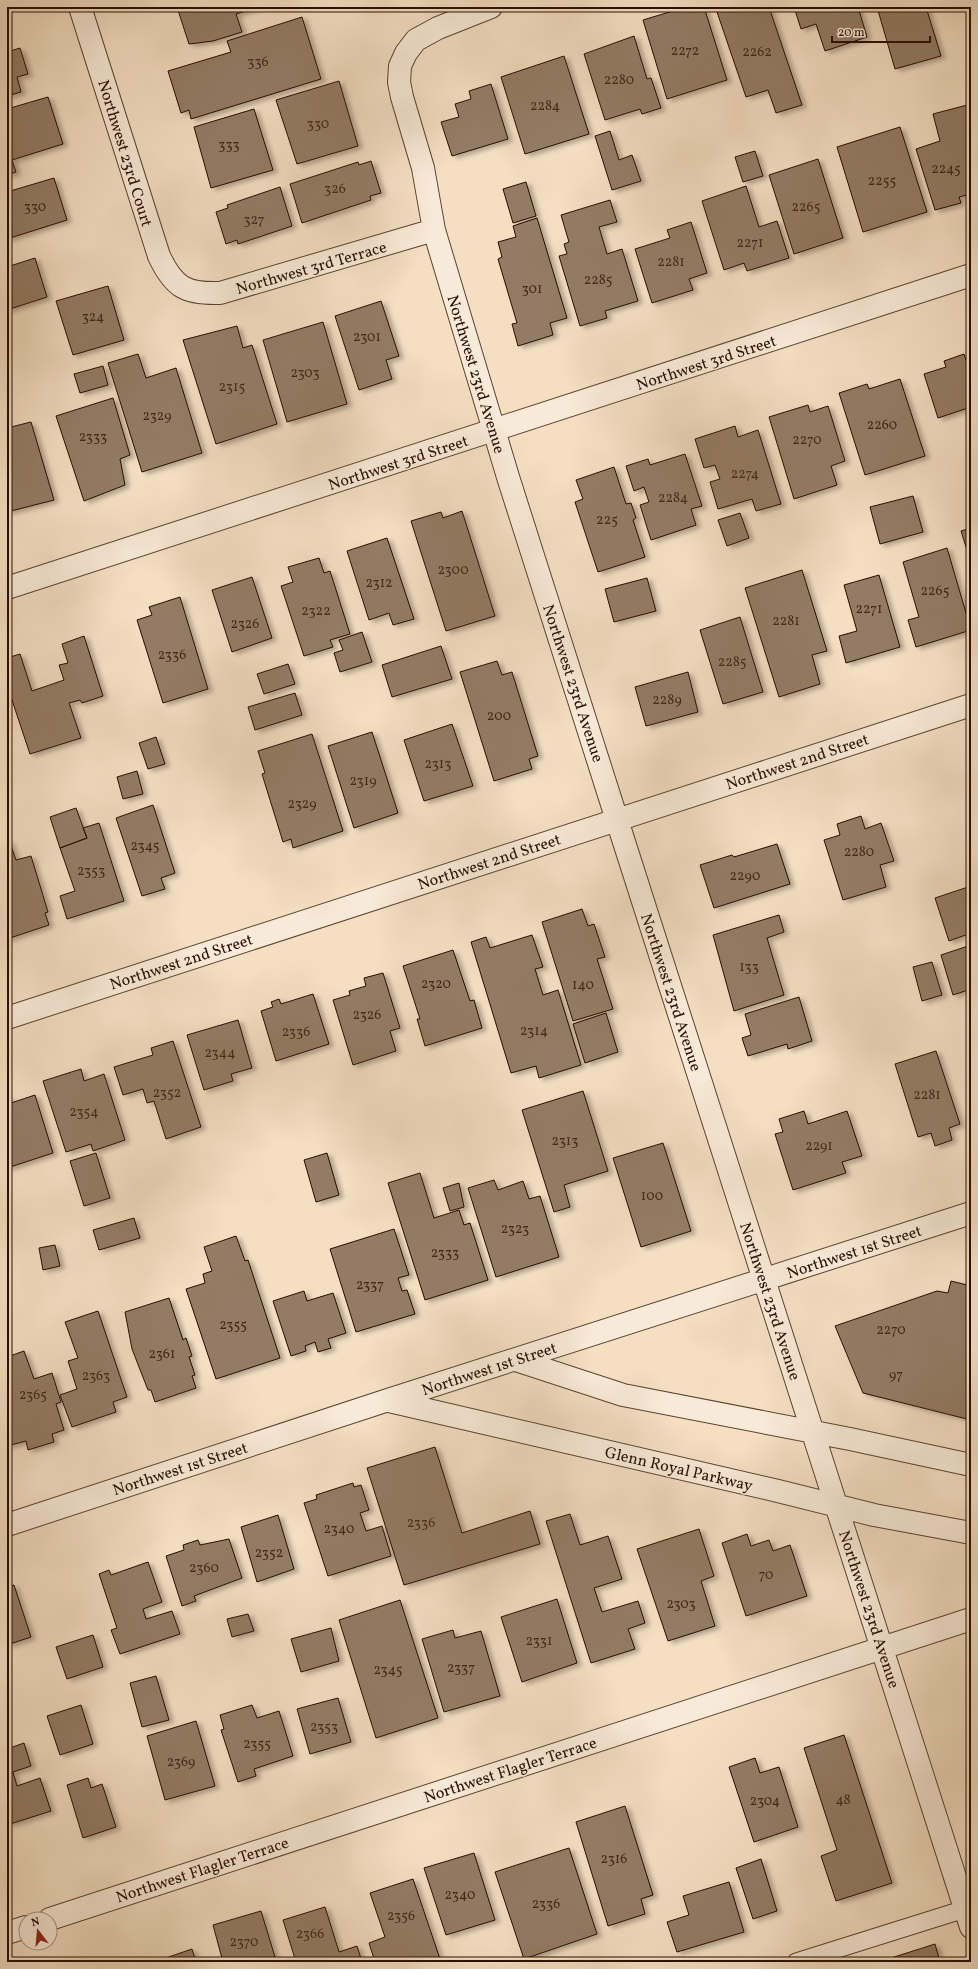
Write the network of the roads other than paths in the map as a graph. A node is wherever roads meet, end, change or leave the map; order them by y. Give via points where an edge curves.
1 (80, 7) edge
2 (491, 7) edge
3 (434, 230) junction
4 (971, 275) edge
5 (187, 290) joint
6 (494, 431) junction
7 (7, 588) edge
8 (971, 705) edge
9 (617, 820) junction
10 (7, 1018) edge
11 (971, 1213) edge
12 (765, 1280) junction
13 (516, 1360) junction
14 (388, 1400) junction
15 (813, 1432) junction
16 (971, 1465) edge
17 (838, 1506) junction
18 (7, 1526) edge
19 (971, 1533) edge
20 (971, 1619) edge
21 (883, 1647) junction
22 (58, 1916) edge
23 (968, 1918) edge
24 (18, 1930) edge
25 (7, 1933) edge
26 (796, 1962) edge

1 - 5 street, Northwest 23rd Court via 159,256 166,272 176,284
2 - 3 street, Northwest 23rd Avenue via 438,28 416,40 400,66 400,89 423,168
3 - 5 street, Northwest 3rd Terrace via 220,293 203,294
3 - 6 street, Northwest 23rd Avenue
4 - 6 street, Northwest 3rd Street
6 - 7 street, Northwest 3rd Street
6 - 9 street, Northwest 23rd Avenue
8 - 9 street, Northwest 2nd Street
9 - 10 street, Northwest 2nd Street
9 - 12 street, Northwest 23rd Avenue
11 - 12 street, Northwest 1st Street
12 - 13 street, Northwest 1st Street
12 - 15 street, Northwest 23rd Avenue
13 - 14 street, Northwest 1st Street
13 - 15 street via 623,1395
14 - 17 street, Glenn Royal Parkway
14 - 18 street, Northwest 1st Street
15 - 16 street
15 - 17 street, Northwest 23rd Avenue
17 - 19 street, Glenn Royal Parkway
17 - 21 street, Northwest 23rd Avenue
20 - 21 street, Northwest Flagler Terrace
21 - 22 street, Northwest Flagler Terrace
21 - 23 street, Northwest 23rd Avenue
23 - 26 lane
24 - 25 street

